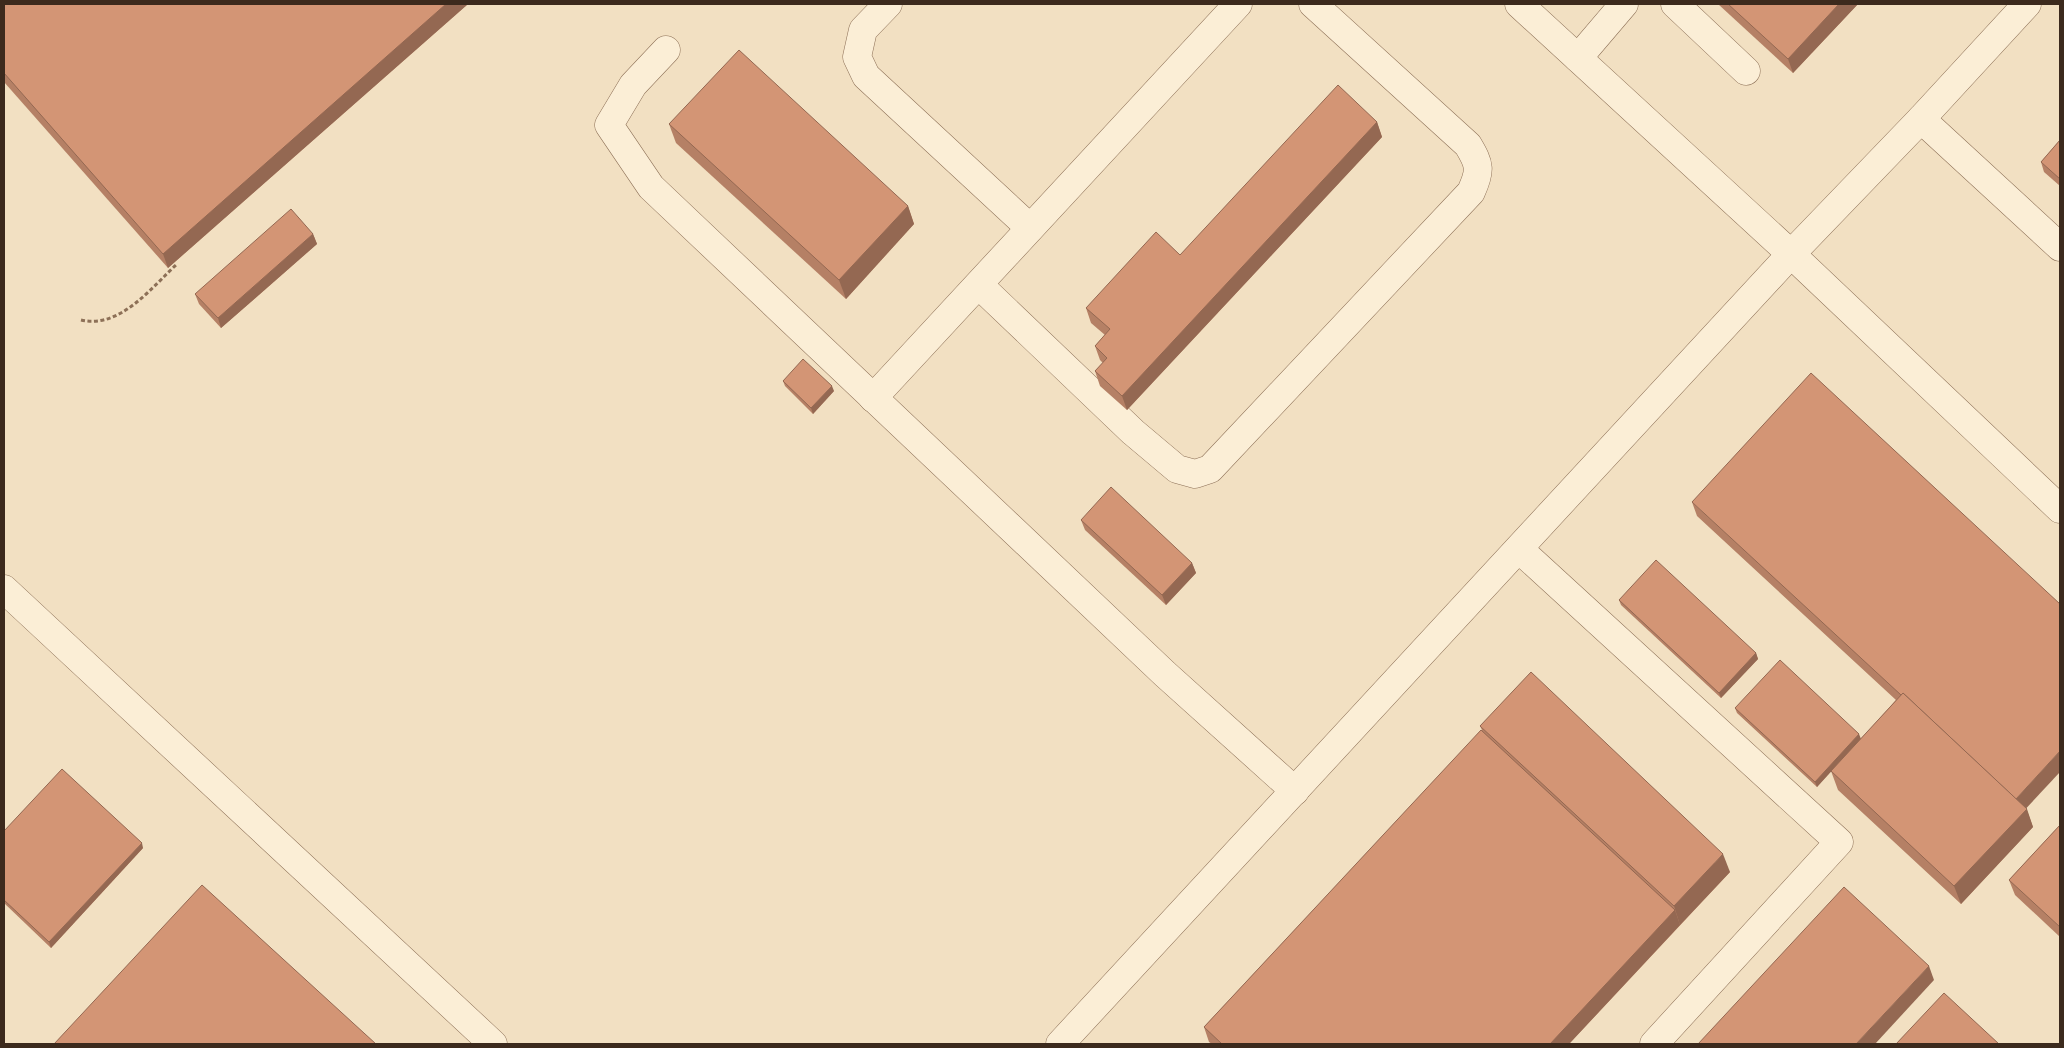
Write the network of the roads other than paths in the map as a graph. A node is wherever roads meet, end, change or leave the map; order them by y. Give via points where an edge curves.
1 (888, 4) edge
2 (1238, 4) edge
3 (1313, 4) edge
4 (1519, 4) edge
5 (1624, 4) edge
6 (1675, 4) edge
7 (2027, 4) edge
8 (666, 50) dead end
9 (1578, 58) junction
10 (1746, 72) dead end
11 (1921, 119) junction
12 (1030, 228) junction
13 (2060, 246) edge
14 (1790, 254) junction
15 (978, 284) junction
16 (873, 398) junction
17 (2060, 509) edge
18 (1519, 549) junction
19 (4, 589) edge
20 (1296, 791) junction
21 (493, 1044) edge
22 (1060, 1044) edge
23 (1654, 1044) edge

1 - 12 lane via 863,30 857,57 866,76
2 - 12 lane
3 - 15 lane via 1468,145 1478,161 1478,176 1471,192 1210,469 1195,474 1177,469 1133,432
4 - 9 lane
5 - 9 lane
6 - 10 lane
7 - 11 lane
8 - 16 lane via 633,85 609,125 651,187
9 - 14 lane
11 - 13 lane
11 - 14 lane
12 - 15 lane
14 - 17 lane
14 - 18 lane
15 - 16 lane
16 - 20 lane via 1158,667
18 - 20 lane
18 - 23 lane via 1838,842
19 - 21 lane
20 - 22 lane

